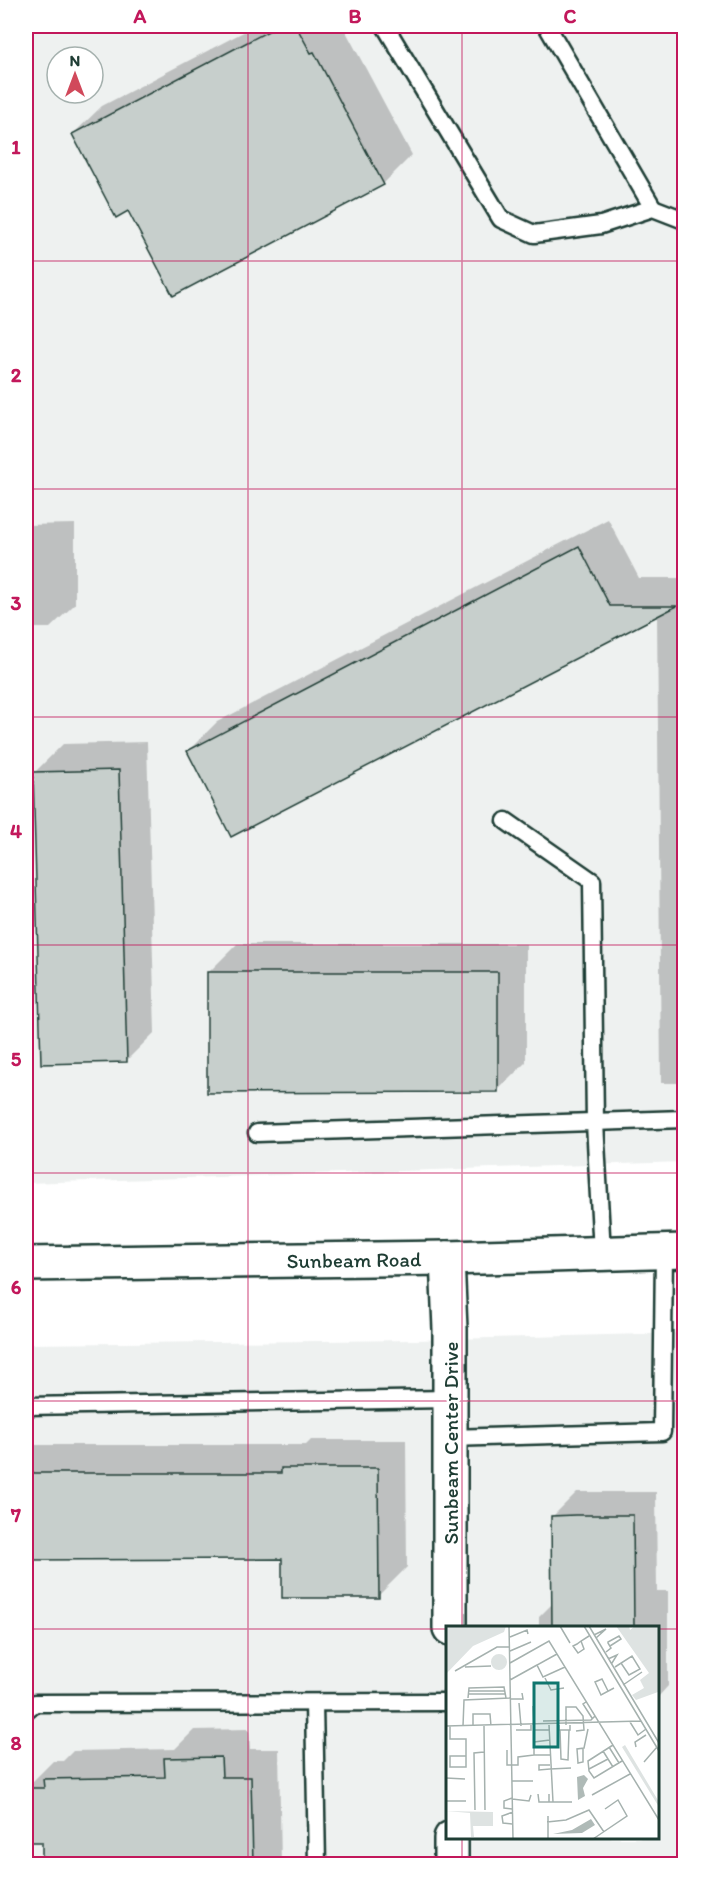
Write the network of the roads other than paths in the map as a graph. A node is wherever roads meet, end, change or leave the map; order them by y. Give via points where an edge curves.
1 (385, 26) edge
2 (547, 26) edge
3 (653, 208) junction
4 (684, 220) edge
5 (506, 821) dead end
6 (684, 1119) edge
7 (595, 1123) junction
8 (257, 1133) dead end
9 (674, 1251) edge
10 (602, 1253) junction
11 (447, 1258) junction
12 (26, 1264) edge
13 (450, 1399) junction
14 (26, 1406) edge
15 (450, 1438) junction
16 (450, 1626) edge
17 (446, 1702) edge
18 (314, 1703) junction
19 (26, 1710) edge
20 (451, 1839) edge
21 (316, 1864) edge
22 (451, 1864) edge

1 - 3 lane via 501,219 534,234 601,225
2 - 3 lane
3 - 4 lane
5 - 7 lane via 591,881
6 - 7 lane
7 - 8 lane
7 - 10 lane
9 - 10 street, Sunbeam Road
9 - 15 lane via 662,1432
10 - 11 street, Sunbeam Road
11 - 12 street, Sunbeam Road
11 - 13 street, Sunbeam Center Drive
13 - 14 lane
13 - 15 street, Sunbeam Center Drive
15 - 16 street, Sunbeam Center Drive
17 - 18 lane
18 - 19 lane via 35,1703
18 - 21 lane
20 - 22 street

